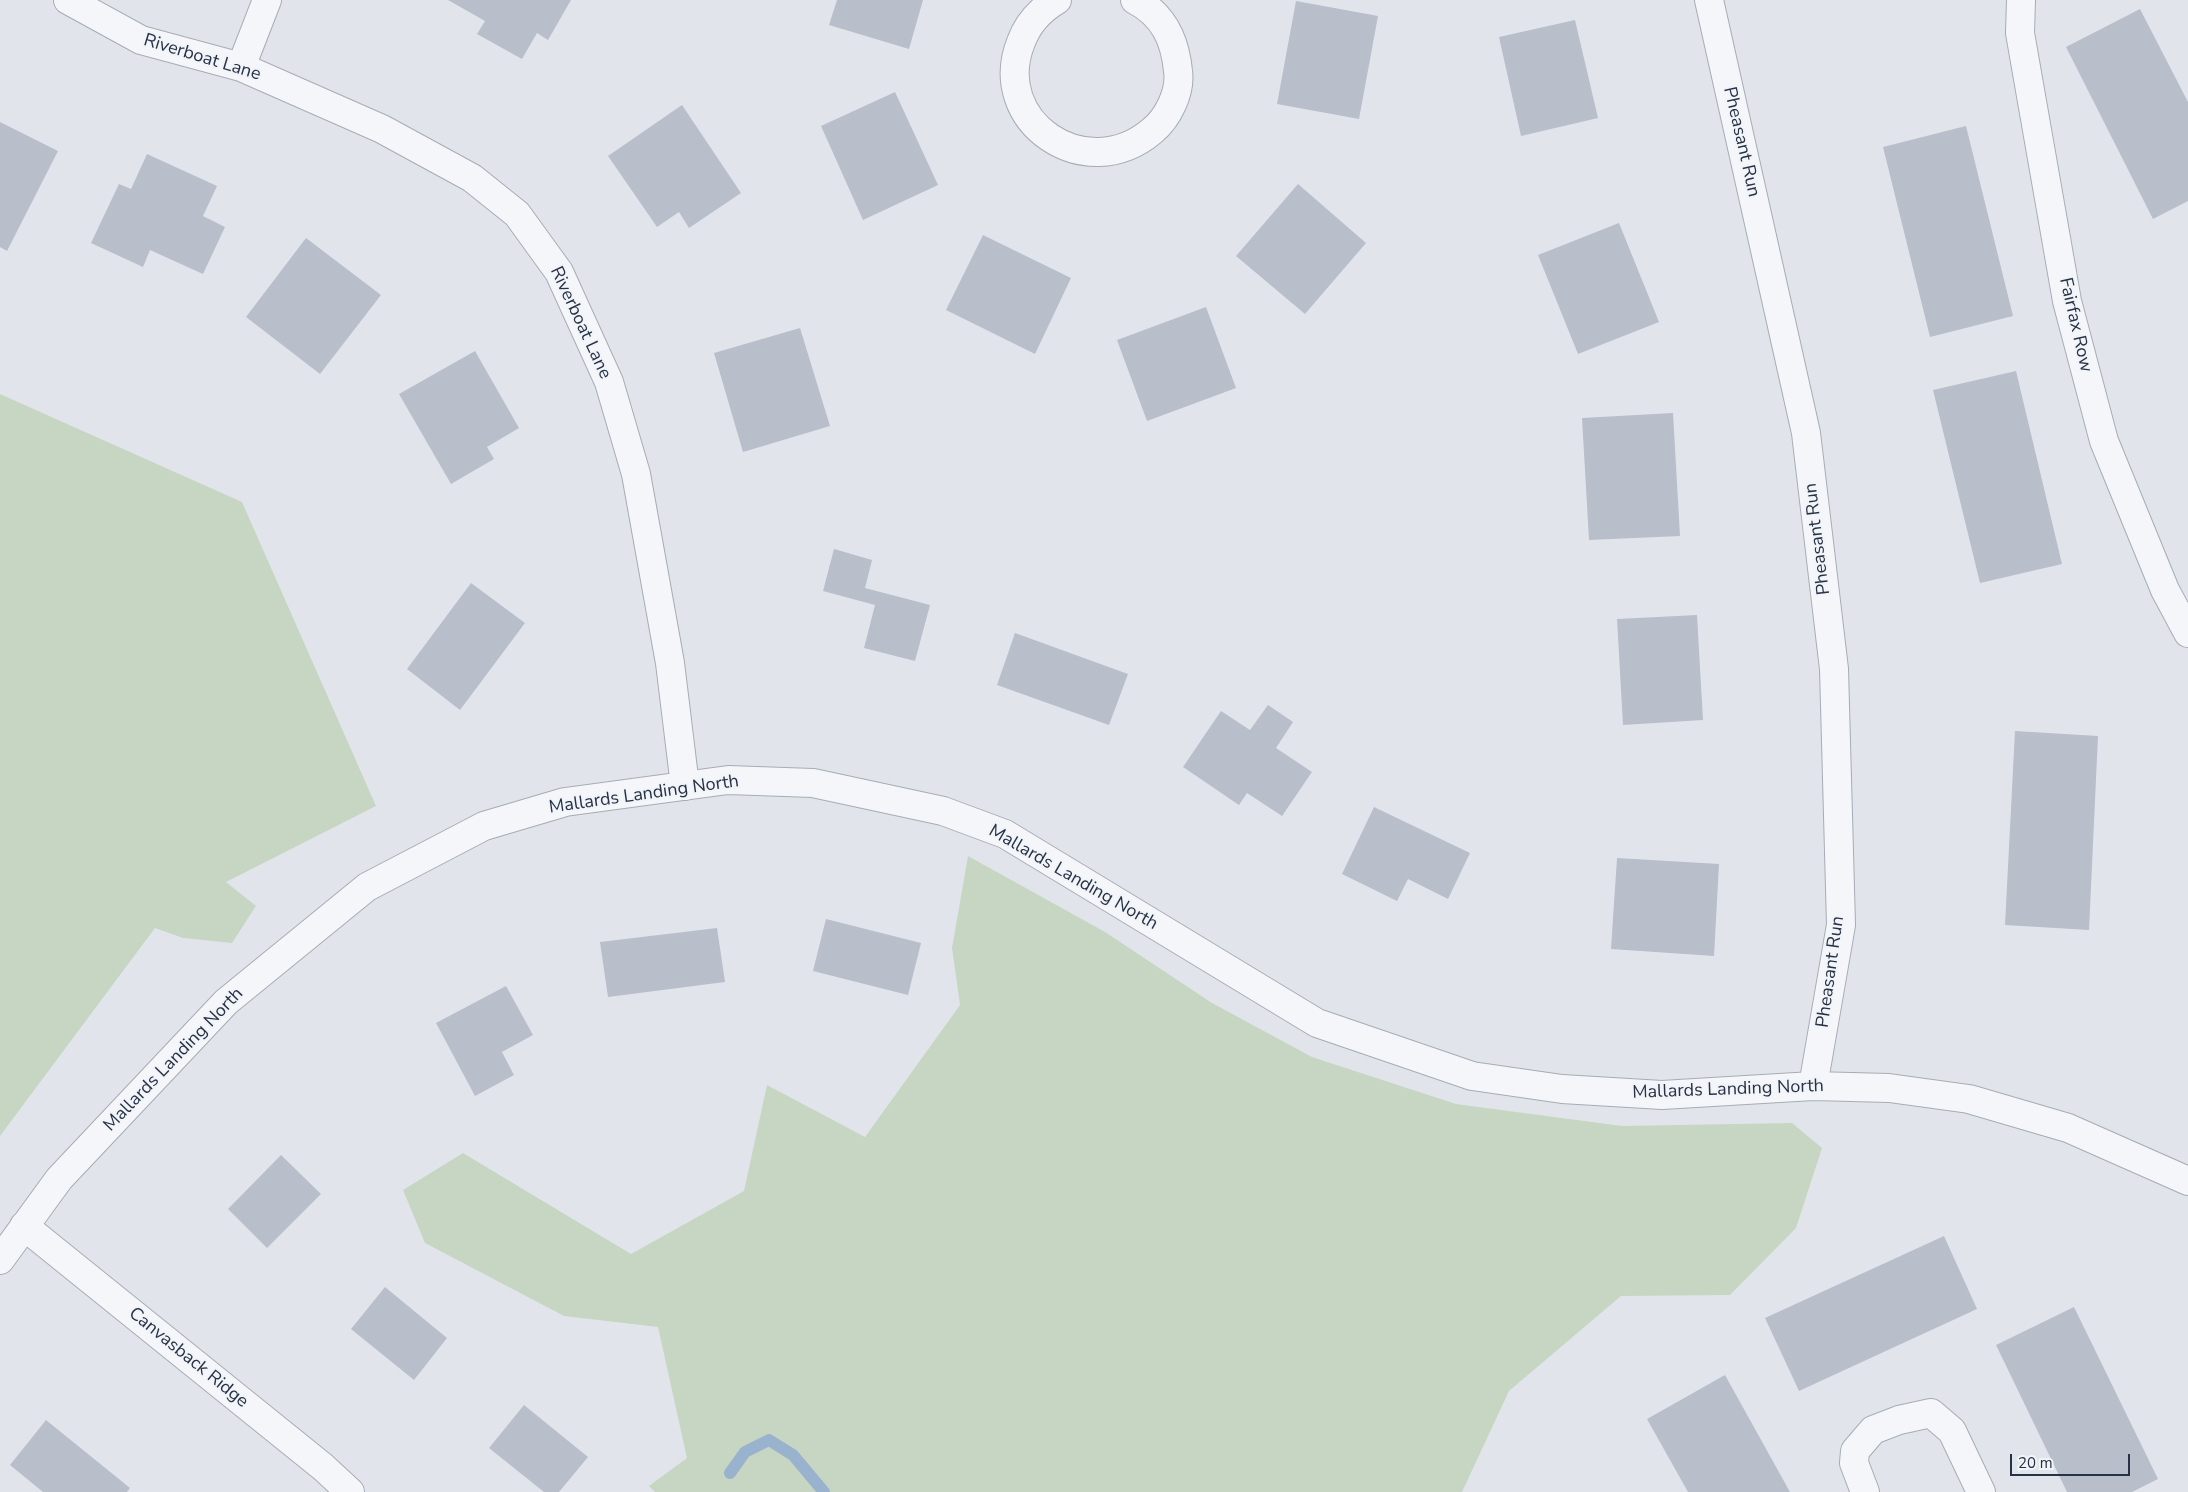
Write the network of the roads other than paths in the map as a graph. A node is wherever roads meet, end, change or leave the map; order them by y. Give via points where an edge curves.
1 (68, 0) edge
2 (267, 0) edge
3 (1057, 0) edge
4 (1135, 0) edge
5 (1709, 0) edge
6 (2020, 0) edge
7 (241, 66) junction
8 (2188, 633) edge
9 (685, 786) junction
10 (1813, 1086) junction
11 (2188, 1181) edge
12 (24, 1226) junction
13 (0, 1260) edge
14 (350, 1492) edge
15 (1865, 1492) edge
16 (1981, 1492) edge

1 - 7 street, Riverboat Lane via 141,40
2 - 7 street
3 - 4 street via 1044,7 1026,28 1016,54 1015,81 1023,108 1039,130 1062,146 1089,153 1115,151 1139,142 1160,125 1173,101 1179,76 1176,49 1165,25
5 - 10 street, Pheasant Run via 1806,433 1834,669 1841,924
6 - 8 street, Fairfax Row via 2020,34 2067,301 2101,432 2164,590
7 - 9 street, Riverboat Lane via 382,129 472,178 517,214 559,272 609,382 636,474 670,663
9 - 10 street, Mallards Landing North via 728,780 813,783 943,811 1005,834 1317,1023 1472,1076 1562,1089 1662,1095
9 - 12 street, Mallards Landing North via 565,802 484,826 367,887 226,1002 59,1179
10 - 11 street, Mallards Landing North via 1889,1088 1969,1099 2068,1128
12 - 13 street, Mallards Landing North
12 - 14 street, Canvasback Ridge
15 - 16 street via 1854,1463 1855,1451 1873,1430 1931,1413 1952,1431

